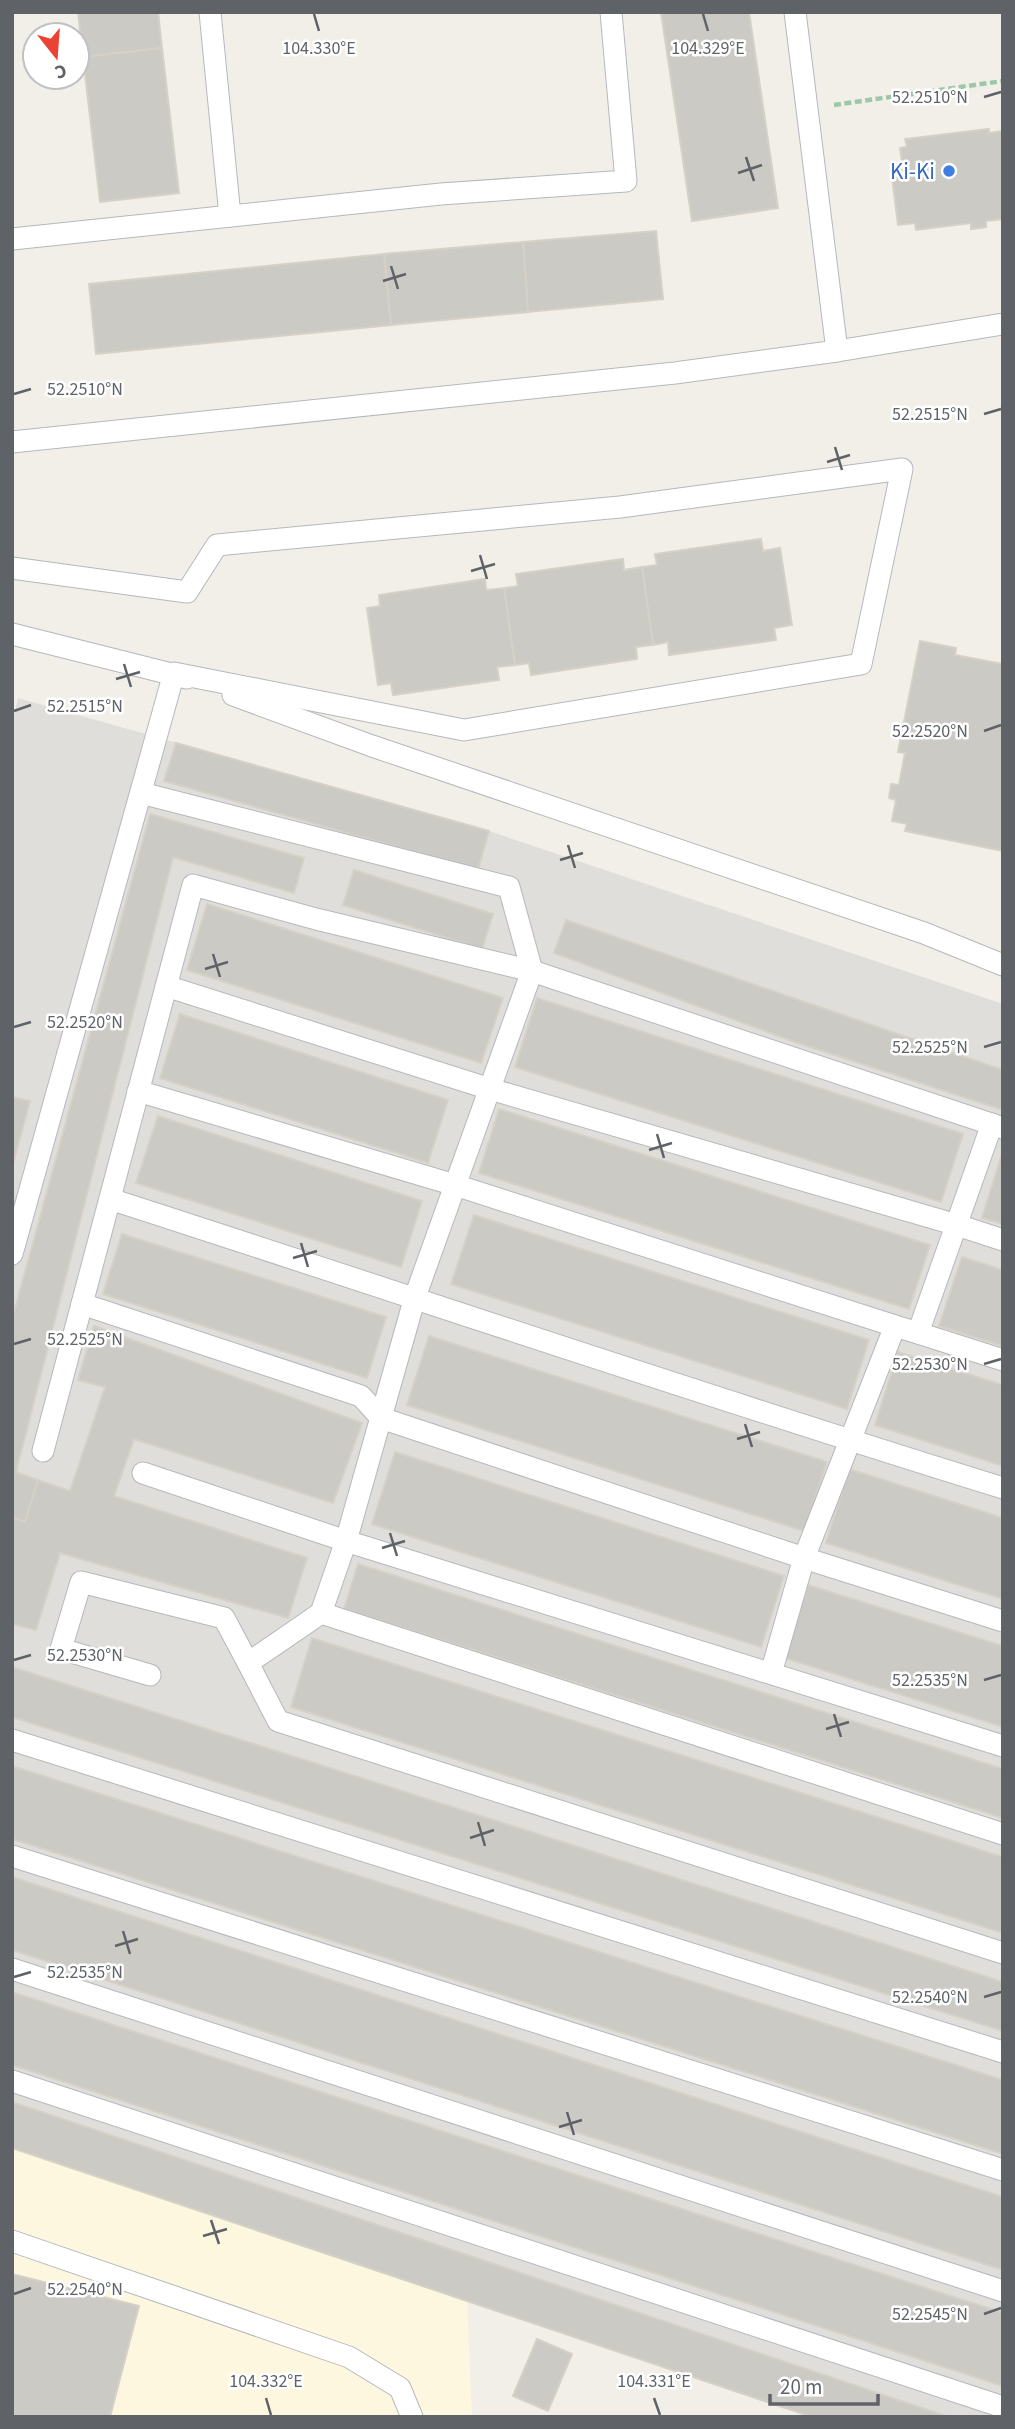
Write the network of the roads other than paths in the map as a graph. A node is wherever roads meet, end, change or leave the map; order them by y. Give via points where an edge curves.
1 (210, 12) edge
2 (611, 12) edge
3 (795, 12) edge
4 (230, 216) junction
5 (12, 239) edge
6 (1003, 324) edge
7 (837, 351) junction
8 (12, 442) edge
9 (12, 568) edge
10 (12, 634) edge
11 (174, 673) junction
12 (141, 793) junction
13 (1003, 965) edge
14 (532, 971) junction
15 (166, 986) junction
16 (490, 1089) junction
17 (138, 1091) junction
18 (997, 1126) edge
19 (455, 1185) junction
20 (110, 1199) junction
21 (957, 1224) junction
22 (1003, 1240) edge
23 (12, 1254) edge
24 (415, 1297) junction
25 (82, 1304) junction
26 (895, 1326) junction
27 (918, 1333) junction
28 (1003, 1360) edge
29 (381, 1418) junction
30 (849, 1441) junction
31 (43, 1451) dead end
32 (143, 1474) dead end
33 (1003, 1488) edge
34 (346, 1541) junction
35 (804, 1558) junction
36 (321, 1614) junction
37 (1003, 1621) edge
38 (248, 1663) junction
39 (771, 1673) junction
40 (149, 1675) dead end
41 (12, 1740) edge
42 (1003, 1746) edge
43 (1003, 1834) edge
44 (12, 1856) edge
45 (1003, 1952) edge
46 (12, 1969) edge
47 (1003, 2052) edge
48 (12, 2081) edge
49 (1003, 2170) edge
50 (12, 2241) edge
51 (1003, 2291) edge
52 (1003, 2407) edge
53 (412, 2417) edge

1 - 4 lane
2 - 4 lane via 626,181
3 - 7 lane
4 - 5 lane
6 - 7 lane
7 - 8 lane via 676,373
9 - 11 lane via 187,592 217,545 620,508 902,469 861,664 464,730
10 - 11 lane
11 - 12 lane
11 - 13 lane via 385,751 924,933
12 - 14 lane via 509,887
12 - 23 lane
14 - 15 lane via 193,885
14 - 16 lane
14 - 18 lane
15 - 16 lane
15 - 17 lane
16 - 19 lane
16 - 21 lane
17 - 19 lane
17 - 20 lane
18 - 21 lane
19 - 24 lane
19 - 26 lane
20 - 24 lane
20 - 25 lane
21 - 22 lane
21 - 27 lane
24 - 29 lane
24 - 30 lane
25 - 29 lane via 361,1396
25 - 31 lane
26 - 27 lane
26 - 30 lane
27 - 28 lane
29 - 34 lane
29 - 35 lane
30 - 33 lane
30 - 35 lane
32 - 34 lane
34 - 36 lane
34 - 39 lane
35 - 37 lane
35 - 39 lane
36 - 38 lane
36 - 43 lane
38 - 40 lane via 224,1618 81,1582 61,1649
38 - 45 lane via 278,1721
39 - 42 lane
41 - 47 lane
44 - 49 lane
46 - 51 lane
48 - 52 lane
50 - 53 lane via 349,2357 400,2388

